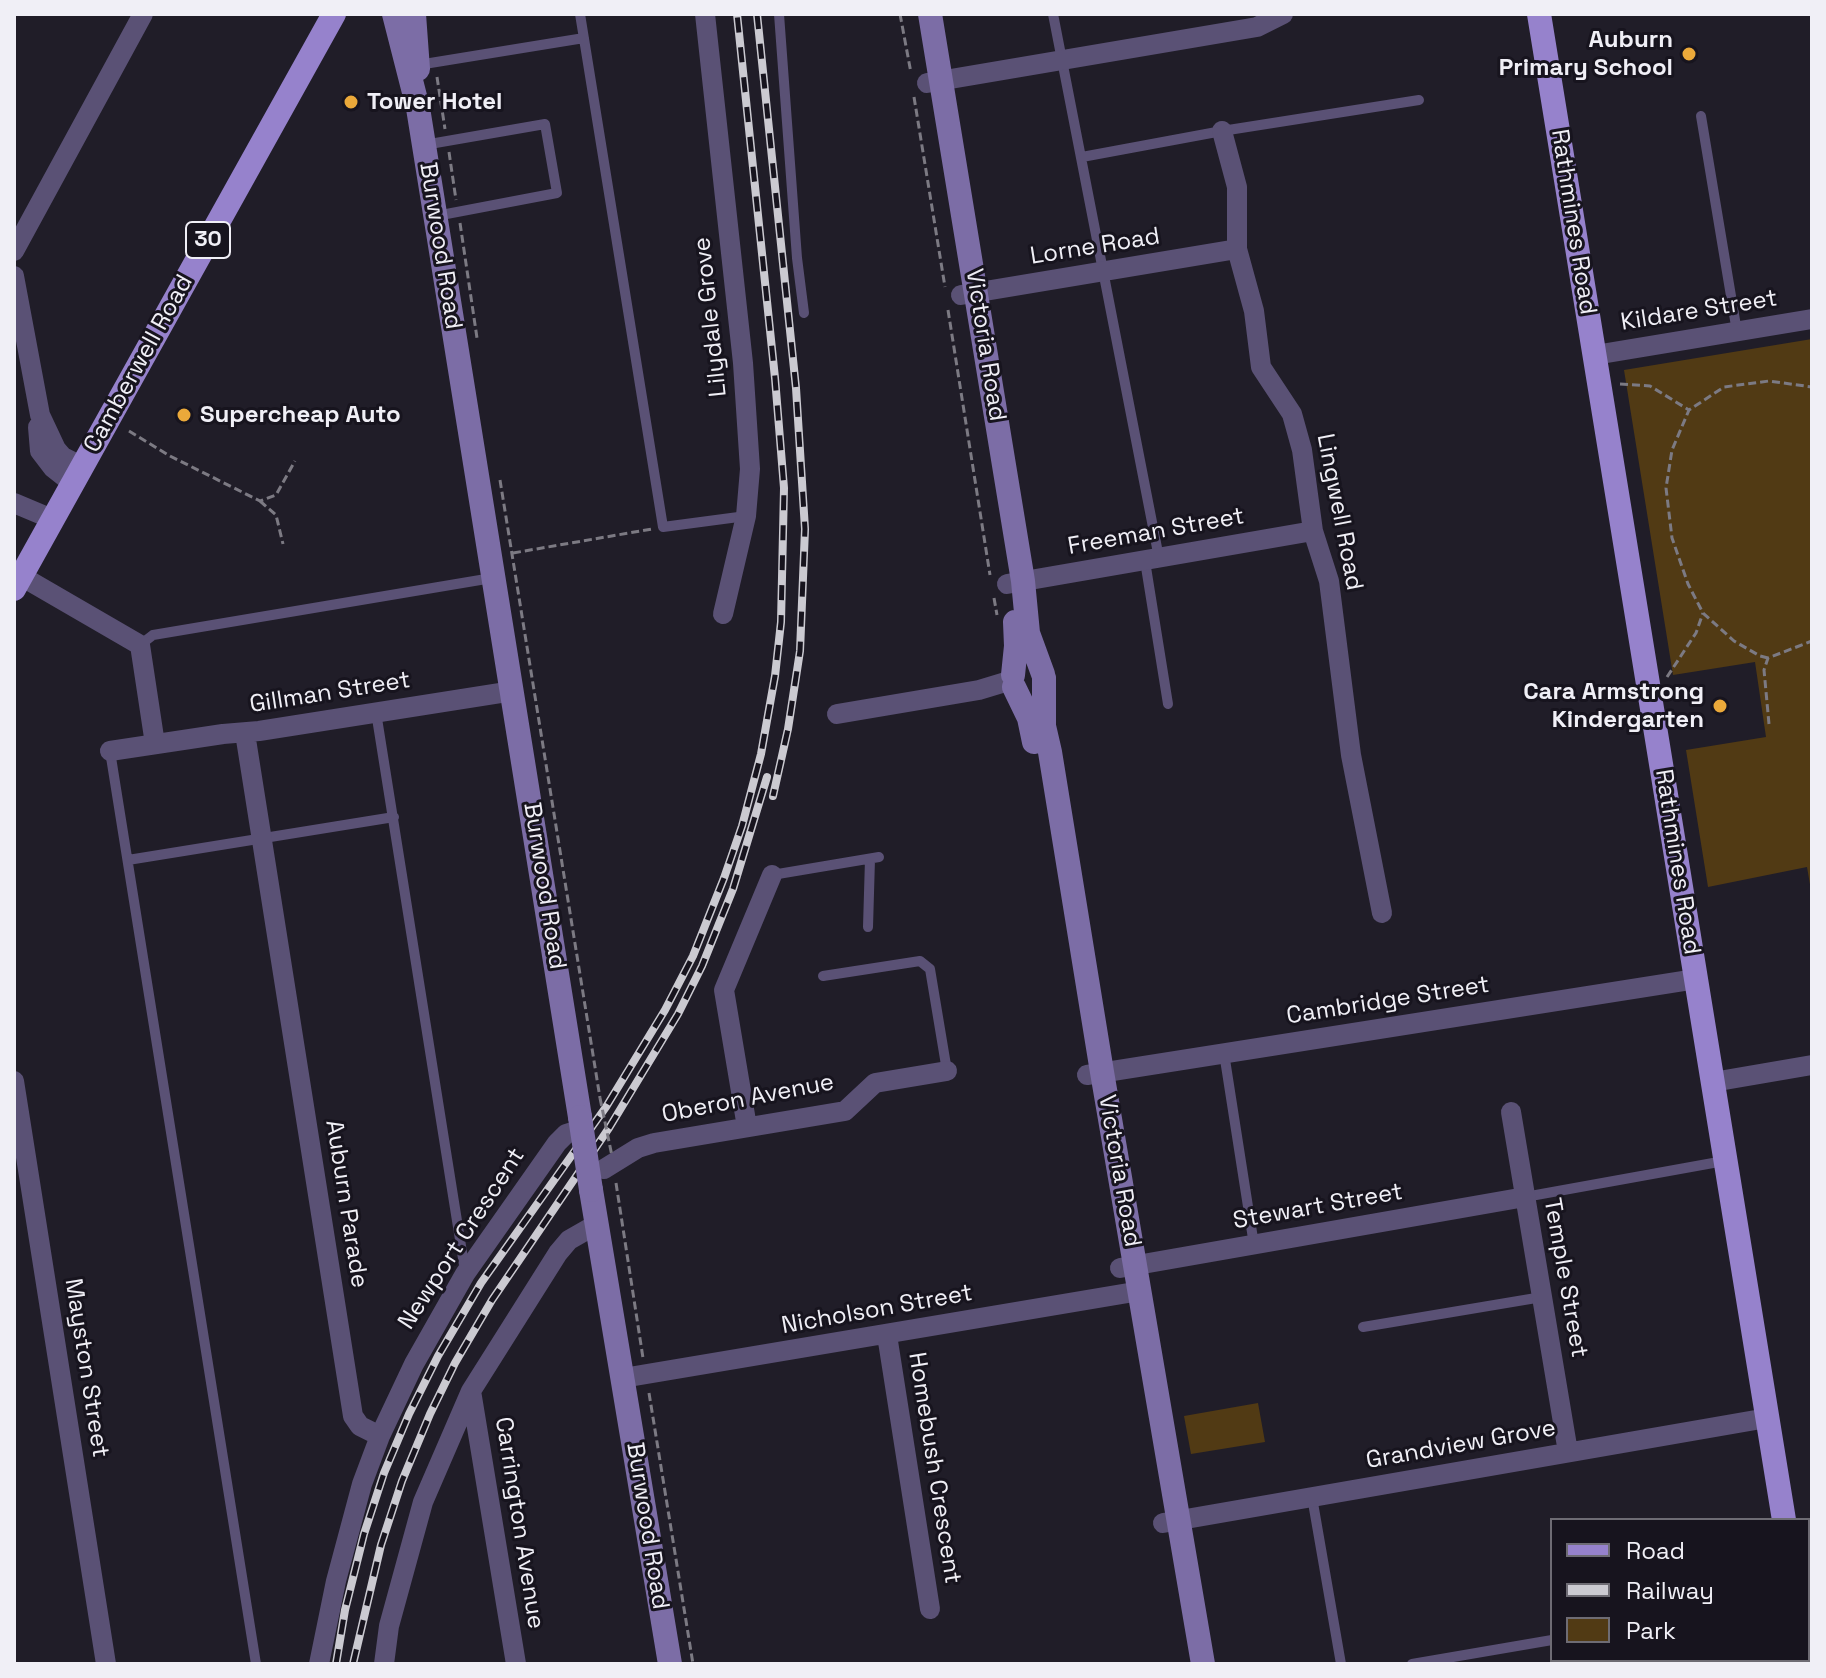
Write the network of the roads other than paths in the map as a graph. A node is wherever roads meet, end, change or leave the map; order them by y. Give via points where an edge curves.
1 (143, 14) edge
2 (334, 14) edge
3 (394, 14) edge
4 (414, 14) edge
5 (580, 14) edge
6 (705, 14) edge
7 (779, 14) edge
8 (916, 14) edge
9 (930, 14) edge
10 (1053, 14) edge
11 (1283, 14) edge
12 (1539, 14) edge
13 (584, 38) junction
14 (1060, 58) junction
15 (426, 64) junction
16 (923, 82) junction
17 (1419, 100) dead end
18 (418, 108) junction
19 (1701, 116) dead end
20 (1222, 131) junction
21 (436, 143) junction
22 (1082, 157) junction
23 (447, 214) junction
24 (1237, 249) junction
25 (14, 251) edge
26 (1103, 272) junction
27 (14, 276) edge
28 (958, 296) junction
29 (804, 313) dead end
30 (1812, 319) edge
31 (1737, 332) junction
32 (1595, 355) junction
33 (77, 475) junction
34 (14, 503) edge
35 (746, 516) junction
36 (52, 519) junction
37 (1313, 531) junction
38 (1152, 559) junction
39 (499, 562) junction
40 (18, 582) edge
41 (1015, 582) junction
42 (723, 614) dead end
43 (140, 645) junction
44 (1044, 676) junction
45 (1013, 681) junction
46 (513, 691) junction
47 (1168, 704) dead end
48 (376, 712) junction
49 (837, 714) dead end
50 (245, 733) junction
51 (155, 744) junction
52 (110, 751) joint
53 (394, 817) junction
54 (1056, 830) junction
55 (263, 839) junction
56 (128, 860) junction
57 (772, 875) joint
58 (1382, 913) dead end
59 (868, 927) dead end
60 (823, 976) dead end
61 (1696, 979) junction
62 (1224, 1053) junction
63 (1812, 1065) edge
64 (947, 1071) joint
65 (1094, 1074) junction
66 (14, 1081) edge
67 (1713, 1082) junction
68 (1511, 1112) dead end
69 (578, 1126) junction
70 (747, 1127) junction
71 (1725, 1161) junction
72 (606, 1170) junction
73 (1525, 1197) junction
74 (597, 1224) junction
75 (1254, 1245) junction
76 (1128, 1267) junction
77 (465, 1274) junction
78 (1132, 1293) junction
79 (1542, 1297) junction
80 (1363, 1327) dead end
81 (887, 1335) junction
82 (634, 1376) junction
83 (471, 1391) junction
84 (1767, 1418) junction
85 (380, 1436) junction
86 (1568, 1452) junction
87 (1312, 1497) junction
88 (1784, 1518) edge
89 (1171, 1522) junction
90 (930, 1609) dead end
91 (1550, 1640) edge
92 (106, 1664) edge
93 (256, 1664) edge
94 (319, 1664) edge
95 (384, 1664) edge
96 (516, 1664) edge
97 (670, 1664) edge
98 (1187, 1664) edge
99 (1203, 1664) edge
100 (1341, 1664) edge
101 (1412, 1664) edge

1 - 25 street
2 - 33 main road, Camberwell Road / 30
3 - 18 street, Burwood Road
4 - 15 street, Burwood Road
5 - 13 lane
6 - 35 street, Lilydale Grove via 743,363 750,469
7 - 29 lane
8 - 16 street, Victoria Road
9 - 16 street, Victoria Road
10 - 14 lane
11 - 14 street via 1257,27
12 - 32 main road, Rathmines Road
13 - 15 lane
13 - 35 lane via 663,527
14 - 16 street
14 - 22 lane
15 - 18 street, Burwood Road
16 - 28 street, Victoria Road
17 - 20 lane
18 - 21 street, Burwood Road
19 - 31 lane
20 - 22 lane
20 - 24 street, Lingwell Road via 1237,187
21 - 23 street, Burwood Road
21 - 23 lane via 545,124 557,193
22 - 26 lane
23 - 39 street, Burwood Road
24 - 26 street, Lorne Road
24 - 37 street, Lingwell Road via 1254,311 1261,367 1292,414 1302,450
26 - 28 street, Lorne Road
26 - 38 lane
27 - 33 street via 40,415 56,449
28 - 41 street, Victoria Road
30 - 31 street, Kildare Street
31 - 32 street, Kildare Street
32 - 61 main road, Rathmines Road
33 - 36 main road, Camberwell Road / 30
34 - 36 street
35 - 42 street, Lilydale Grove
36 - 40 main road, Camberwell Road / 30
37 - 38 street, Freeman Street
37 - 58 street, Lingwell Road via 1329,581 1351,755
38 - 41 street, Freeman Street
38 - 47 lane
39 - 43 lane via 153,635
39 - 46 street, Burwood Road
40 - 43 street
41 - 44 street, Victoria Road
41 - 45 street, Victoria Road
43 - 51 street
44 - 45 street via 1038,667 1021,665
44 - 54 street, Victoria Road via 1043,721
45 - 49 street
45 - 54 street, Victoria Road via 1032,727
46 - 48 street, Gillman Street
46 - 69 street, Burwood Road
48 - 50 street, Gillman Street
48 - 53 lane
50 - 51 street, Gillman Street
50 - 55 street, Auburn Parade
51 - 52 street, Gillman Street
52 - 56 lane
53 - 55 lane
53 - 77 lane
54 - 65 street, Victoria Road
55 - 56 lane
55 - 85 street, Auburn Parade via 353,1416
56 - 93 lane
57 - 59 lane via 874,858
57 - 70 street via 724,990
60 - 64 lane via 920,961 930,969
61 - 62 street, Cambridge Street
61 - 67 main road, Rathmines Road
62 - 65 street, Cambridge Street
62 - 75 lane
63 - 67 street
64 - 70 street, Oberon Avenue via 875,1083 845,1111
65 - 76 street, Victoria Road
66 - 92 street, Mayston Street
67 - 71 main road, Rathmines Road
68 - 73 street, Temple Street
69 - 72 street, Burwood Road, bridge
69 - 77 street, Newport Crescent via 557,1143
70 - 72 street, Oberon Avenue via 654,1143
71 - 73 lane
71 - 84 main road, Rathmines Road
72 - 74 street, Burwood Road
73 - 75 street, Stewart Street
73 - 79 street, Temple Street
74 - 82 street, Burwood Road
74 - 83 street via 558,1253
75 - 76 street, Stewart Street
76 - 78 street, Victoria Road
77 - 85 street, Newport Crescent
78 - 81 street, Nicholson Street
78 - 89 street, Victoria Road
79 - 80 lane
79 - 86 street, Temple Street
81 - 82 street, Nicholson Street
81 - 90 street, Homebush Crescent
82 - 97 street, Burwood Road
83 - 95 street via 423,1502 389,1626
83 - 96 street, Carrington Avenue
84 - 86 street, Grandview Grove
84 - 88 main road, Rathmines Road
85 - 94 street via 345,1545
86 - 87 street, Grandview Grove
87 - 89 street, Grandview Grove
87 - 100 lane
89 - 98 street, Victoria Road
89 - 99 street, Victoria Road
91 - 101 lane

